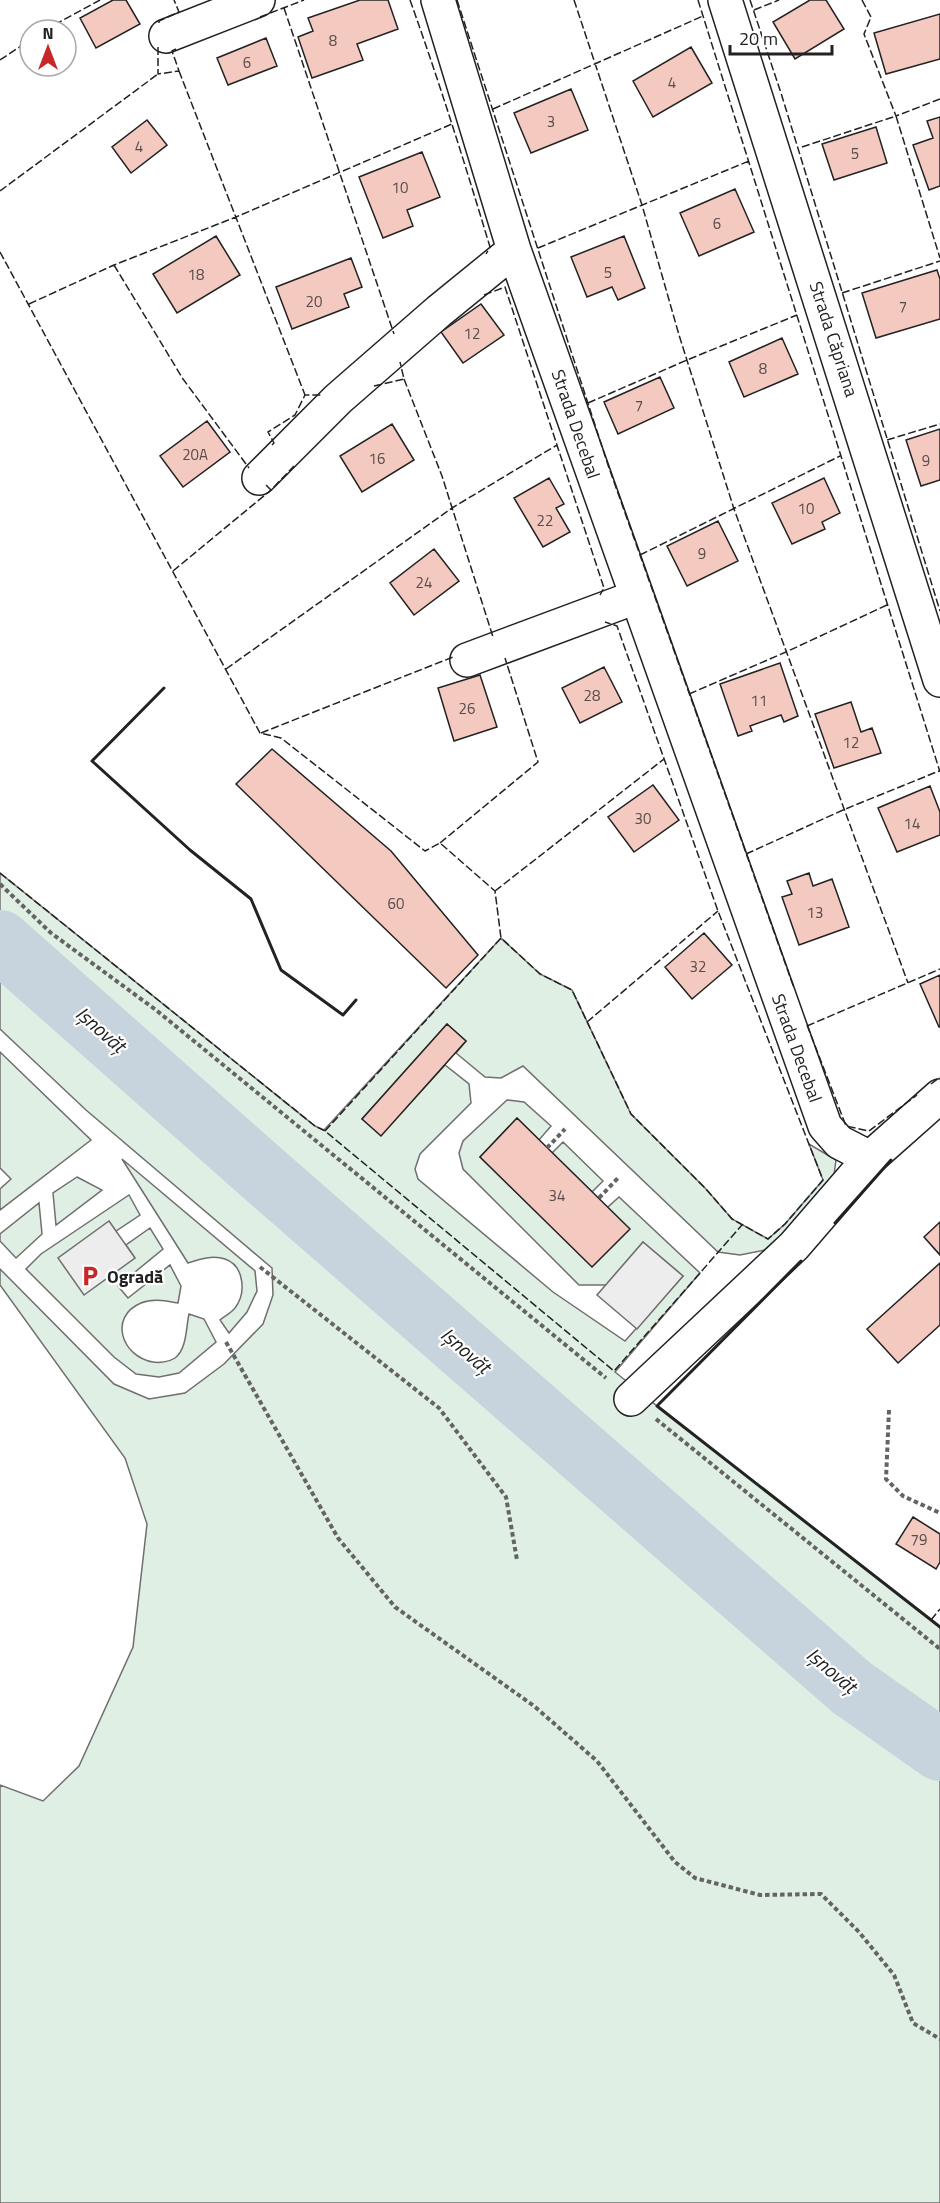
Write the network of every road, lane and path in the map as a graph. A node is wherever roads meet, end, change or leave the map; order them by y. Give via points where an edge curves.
1 (258, 0) edge
2 (438, 0) edge
3 (725, 0) edge
4 (166, 36) dead end
5 (514, 250) junction
6 (259, 478) dead end
7 (636, 597) junction
8 (467, 660) dead end
9 (940, 680) edge
10 (0, 884) edge
11 (940, 1096) edge
12 (565, 1129) dead end
13 (547, 1148) dead end
14 (870, 1158) junction
15 (620, 1177) dead end
16 (599, 1198) dead end
17 (260, 1267) dead end
18 (226, 1342) dead end
19 (631, 1399) junction
20 (889, 1410) dead end
21 (940, 1514) edge
22 (517, 1560) dead end
23 (940, 1649) edge
24 (940, 2039) edge

1 - 4 street
2 - 5 street, Strada Decebal
3 - 9 street, Strada Căpriana
5 - 6 street via 338,399
5 - 7 street, Strada Decebal
7 - 8 street
7 - 14 street, Strada Decebal via 825,1126 839,1142
10 - 19 path via 51,933 156,1010
11 - 14 street
12 - 13 path
14 - 19 street via 794,1246
15 - 16 path
17 - 22 path via 439,1408 506,1497
18 - 24 path via 339,1539 395,1607 534,1706 597,1761 675,1862 695,1878 760,1895 821,1894 860,1932 894,1975 913,2023
19 - 23 path
20 - 21 path via 886,1479 903,1496

